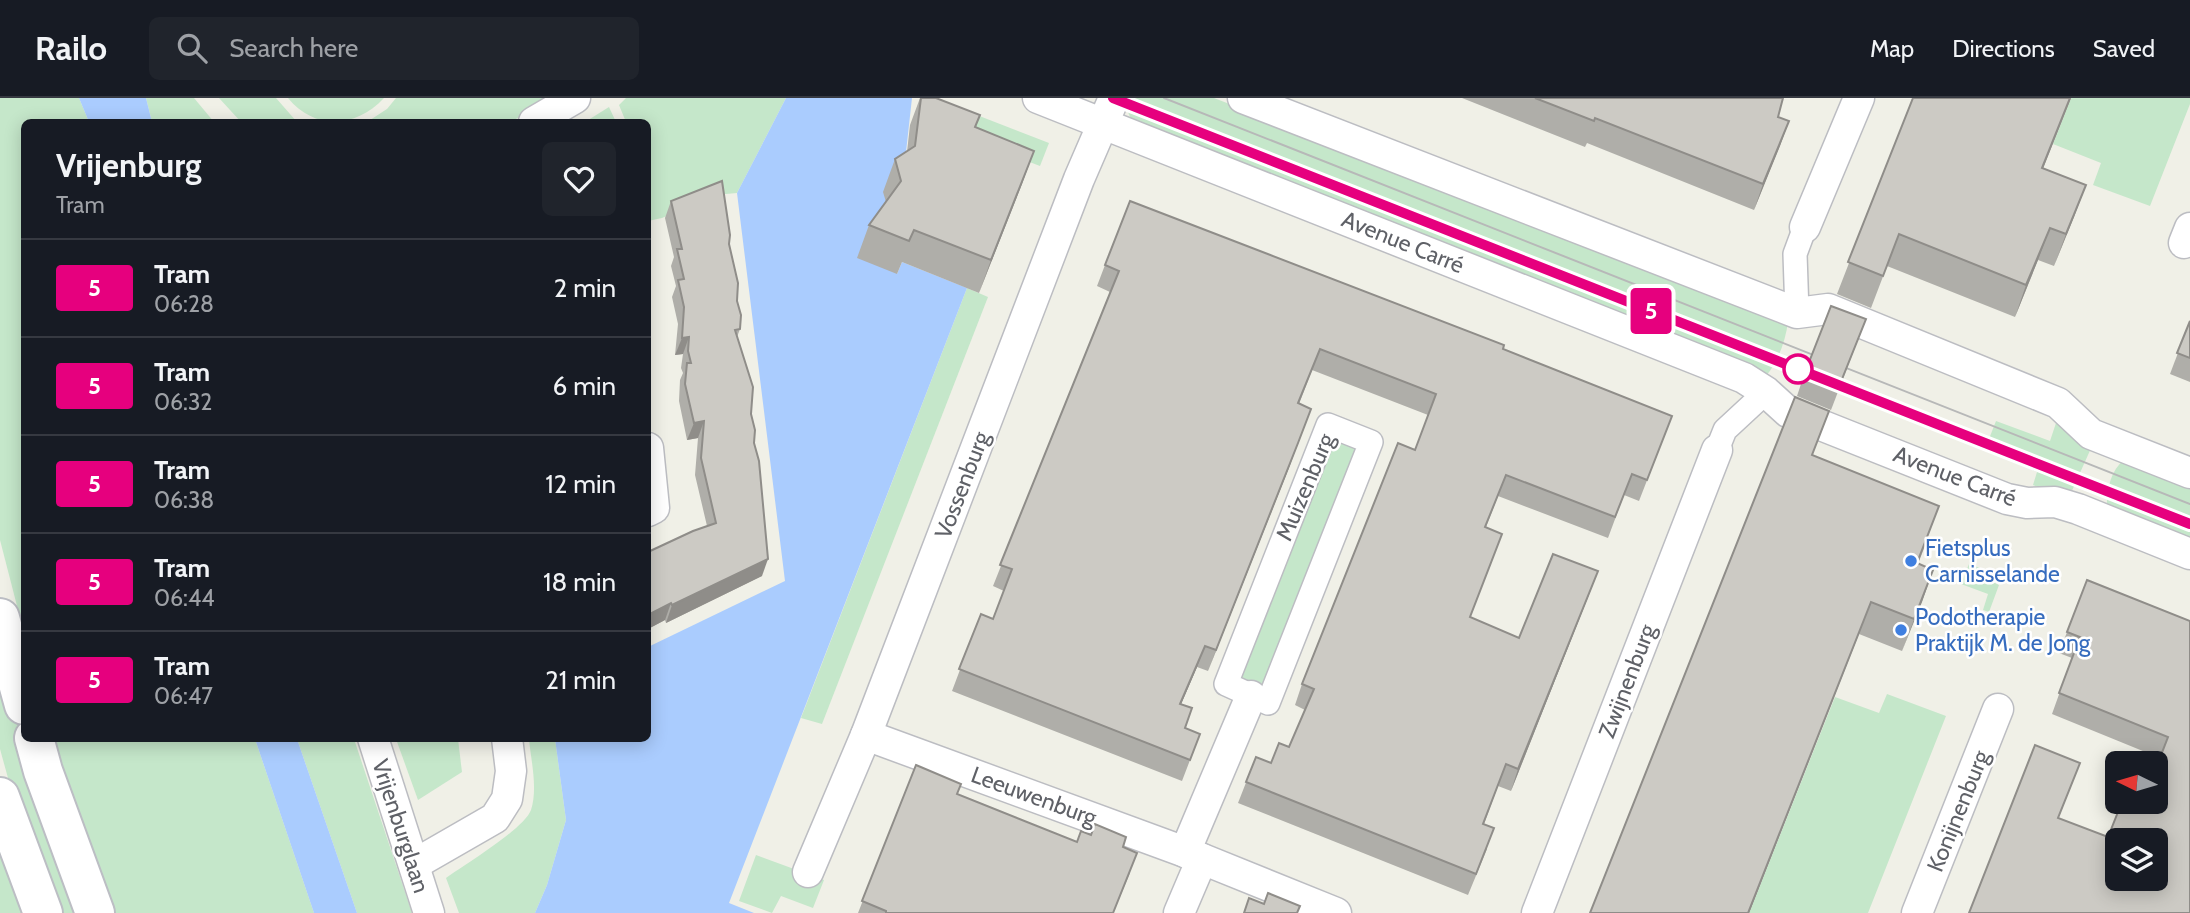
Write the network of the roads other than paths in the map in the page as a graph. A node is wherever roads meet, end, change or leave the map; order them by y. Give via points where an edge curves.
1 (575, 98) edge
2 (1038, 98) edge
3 (1243, 98) edge
4 (1859, 98) edge
5 (1109, 110) edge
6 (539, 119) edge
7 (1805, 227) joint
8 (1797, 313) junction
9 (1766, 392) junction
10 (1717, 450) joint
11 (2190, 473) edge
12 (651, 478) edge
13 (651, 510) edge
14 (2190, 554) edge
15 (0, 618) edge
16 (21, 694) edge
17 (1251, 696) junction
18 (1998, 709) dead end
19 (866, 735) junction
20 (35, 742) edge
21 (374, 742) edge
22 (507, 742) edge
23 (0, 797) edge
24 (1193, 855) junction
25 (415, 864) junction
26 (808, 872) dead end
27 (43, 913) edge
28 (95, 913) edge
29 (429, 913) edge
30 (1180, 913) edge
31 (1336, 913) edge
32 (1537, 913) edge
33 (1917, 913) edge

1 - 6 street
2 - 5 street, Avenue Carré
3 - 8 street
4 - 7 street
5 - 9 street, Avenue Carré via 1744,378
5 - 19 street, Vossenburg
7 - 8 street via 1795,254
8 - 11 street via 1828,309 2057,403 2091,434
9 - 10 street via 1725,430
9 - 14 street, Avenue Carré via 1788,412 2007,499 2055,502
10 - 32 street, Zwijnenburg
12 - 13 street
15 - 16 main road
17 - 17 street, Muizenburg via 1226,684 1328,425 1371,442 1268,703
17 - 24 street
18 - 33 street, Konijnenburg
19 - 24 street, Leeuwenburg
19 - 26 street, Vossenburg
20 - 28 main road
21 - 25 street, Vrijenburglaan
22 - 25 street via 508,799 495,818
23 - 27 main road
24 - 30 street
24 - 31 street, Leeuwenburg
25 - 29 street, Vrijenburglaan

